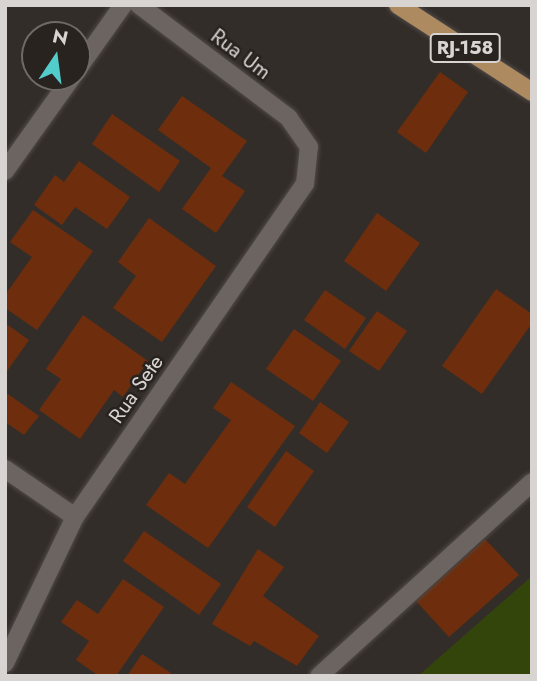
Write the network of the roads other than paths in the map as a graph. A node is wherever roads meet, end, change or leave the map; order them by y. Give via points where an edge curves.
1 (123, 5) edge
2 (139, 5) edge
3 (398, 5) edge
4 (91, 50) edge
5 (62, 91) edge
6 (532, 92) edge
7 (309, 146) joint
8 (5, 171) edge
9 (5, 469) edge
10 (532, 482) edge
11 (75, 517) junction
12 (5, 663) edge
13 (319, 676) edge

1 - 4 street
2 - 7 street, Rua Um via 289,118
3 - 6 main road, RJ-158
5 - 8 street
7 - 11 street, Rua Sete via 305,184
9 - 11 street
10 - 13 street
11 - 12 street, Rua Sete

